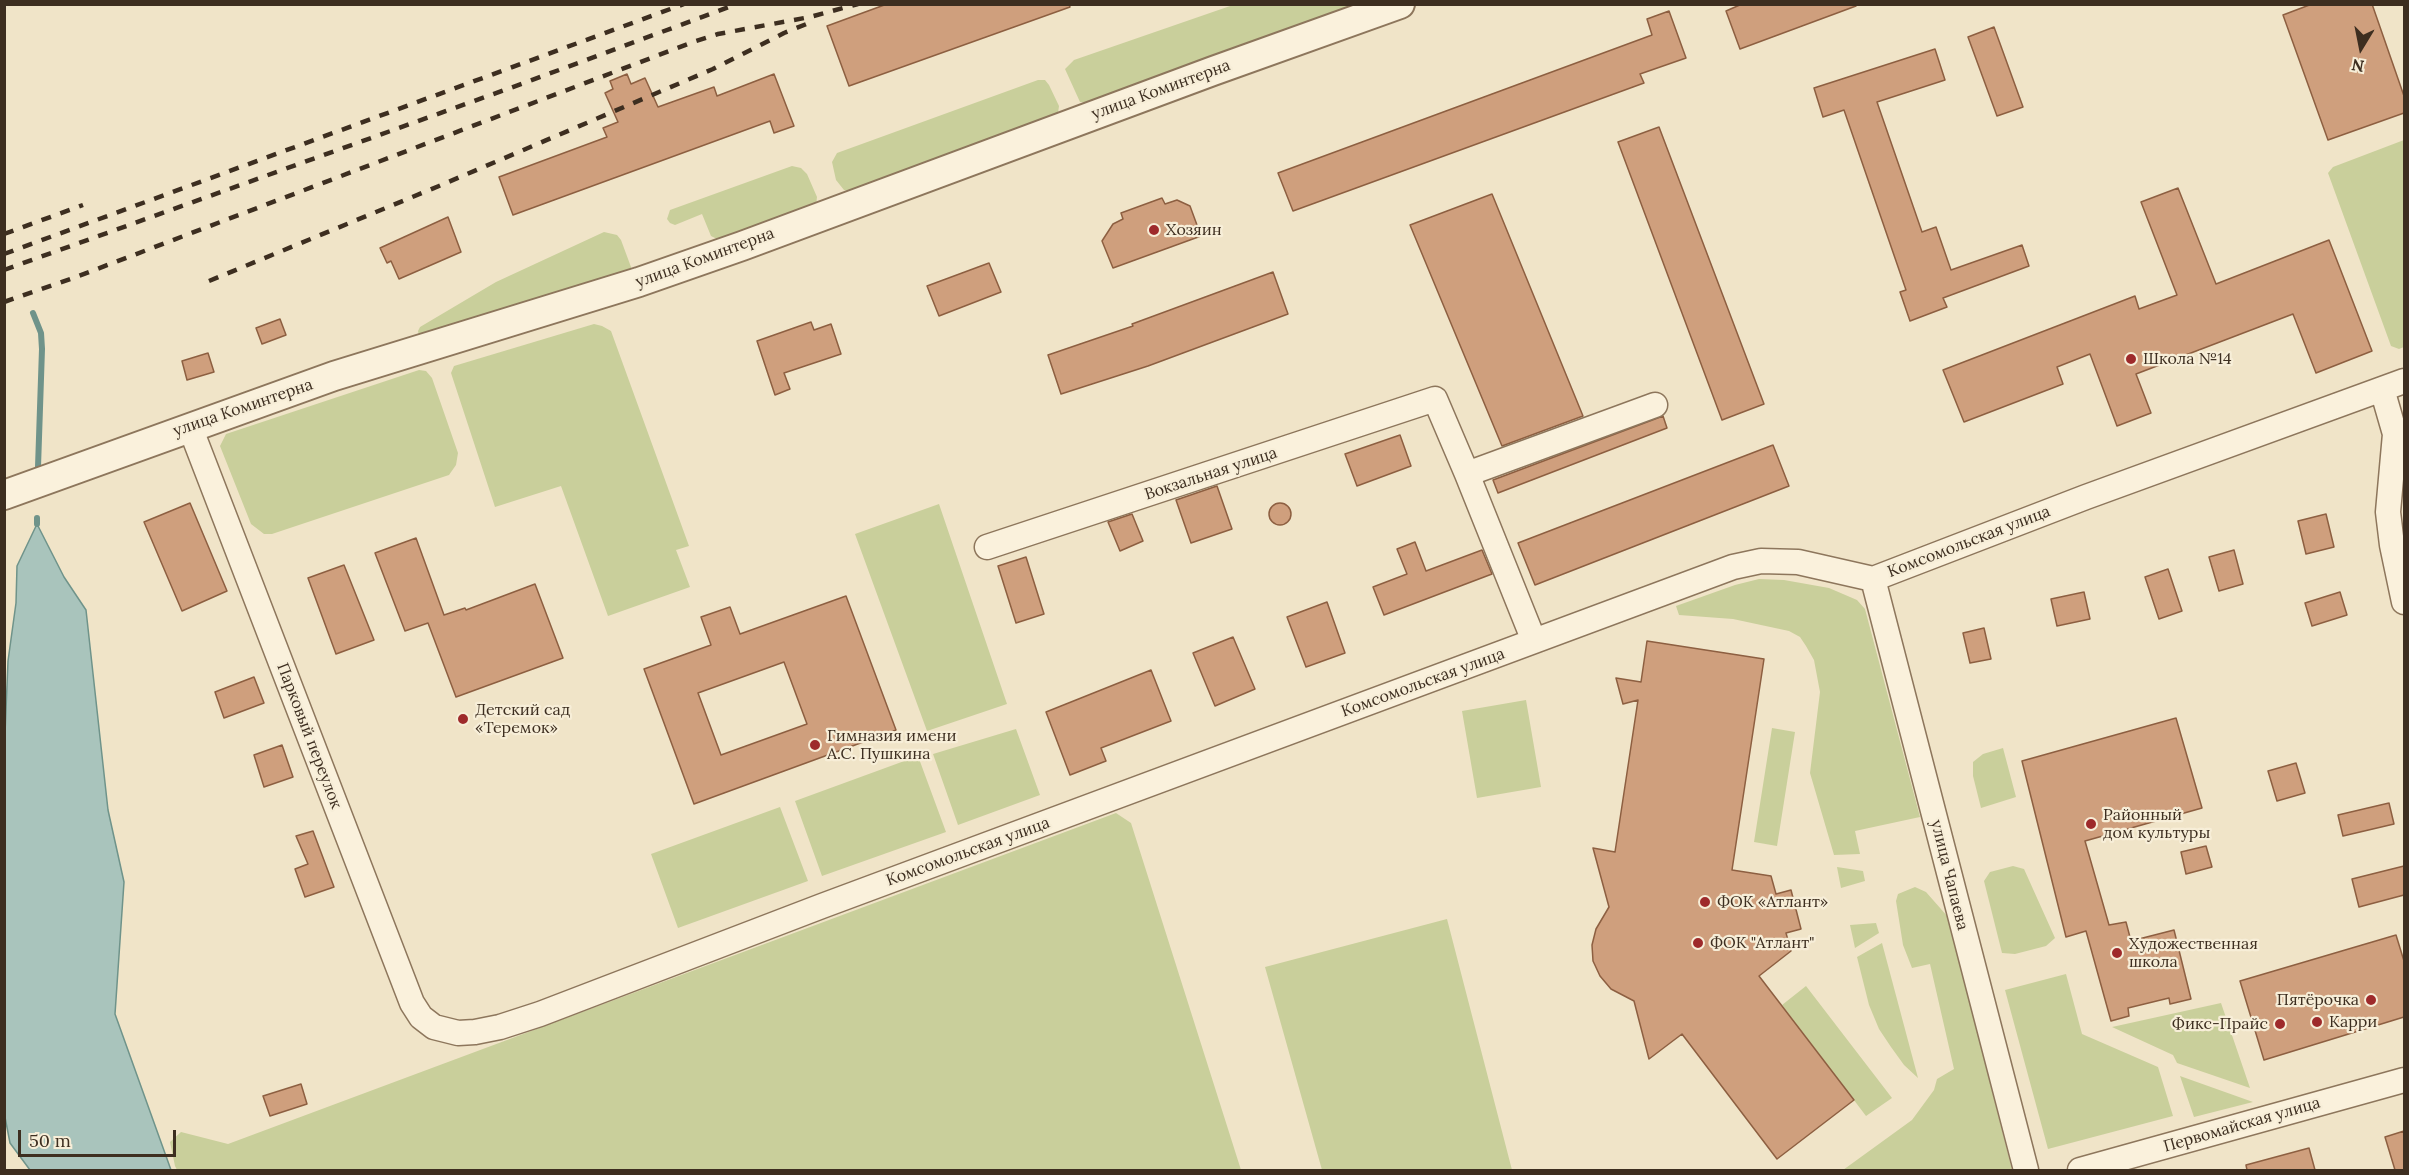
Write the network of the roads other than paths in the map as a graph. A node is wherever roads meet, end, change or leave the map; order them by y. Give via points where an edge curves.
1 (1400, 4) edge
2 (2393, 385) edge
3 (1655, 405) dead end
4 (190, 427) junction
5 (1467, 474) junction
6 (4, 495) edge
7 (987, 547) dead end
8 (1873, 579) junction
9 (2404, 602) edge
10 (1534, 641) junction
11 (446, 1031) joint
12 (2404, 1080) edge
13 (2026, 1170) edge
14 (2080, 1170) edge

1 - 4 street, улица Коминтерна via 659,275 334,376
2 - 8 street, Комсомольская улица
2 - 9 street via 2395,434 2388,512
3 - 5 street
4 - 6 street, улица Коминтерна
4 - 11 street, Парковый переулок via 412,1003 421,1017
5 - 7 street, Вокзальная улица via 1435,399
5 - 10 street
8 - 10 street, Комсомольская улица via 1798,562 1761,561 1733,567
8 - 13 street, улица Чапаева
10 - 11 street, Комсомольская улица via 540,1014 475,1032
12 - 14 street, Первомайская улица

